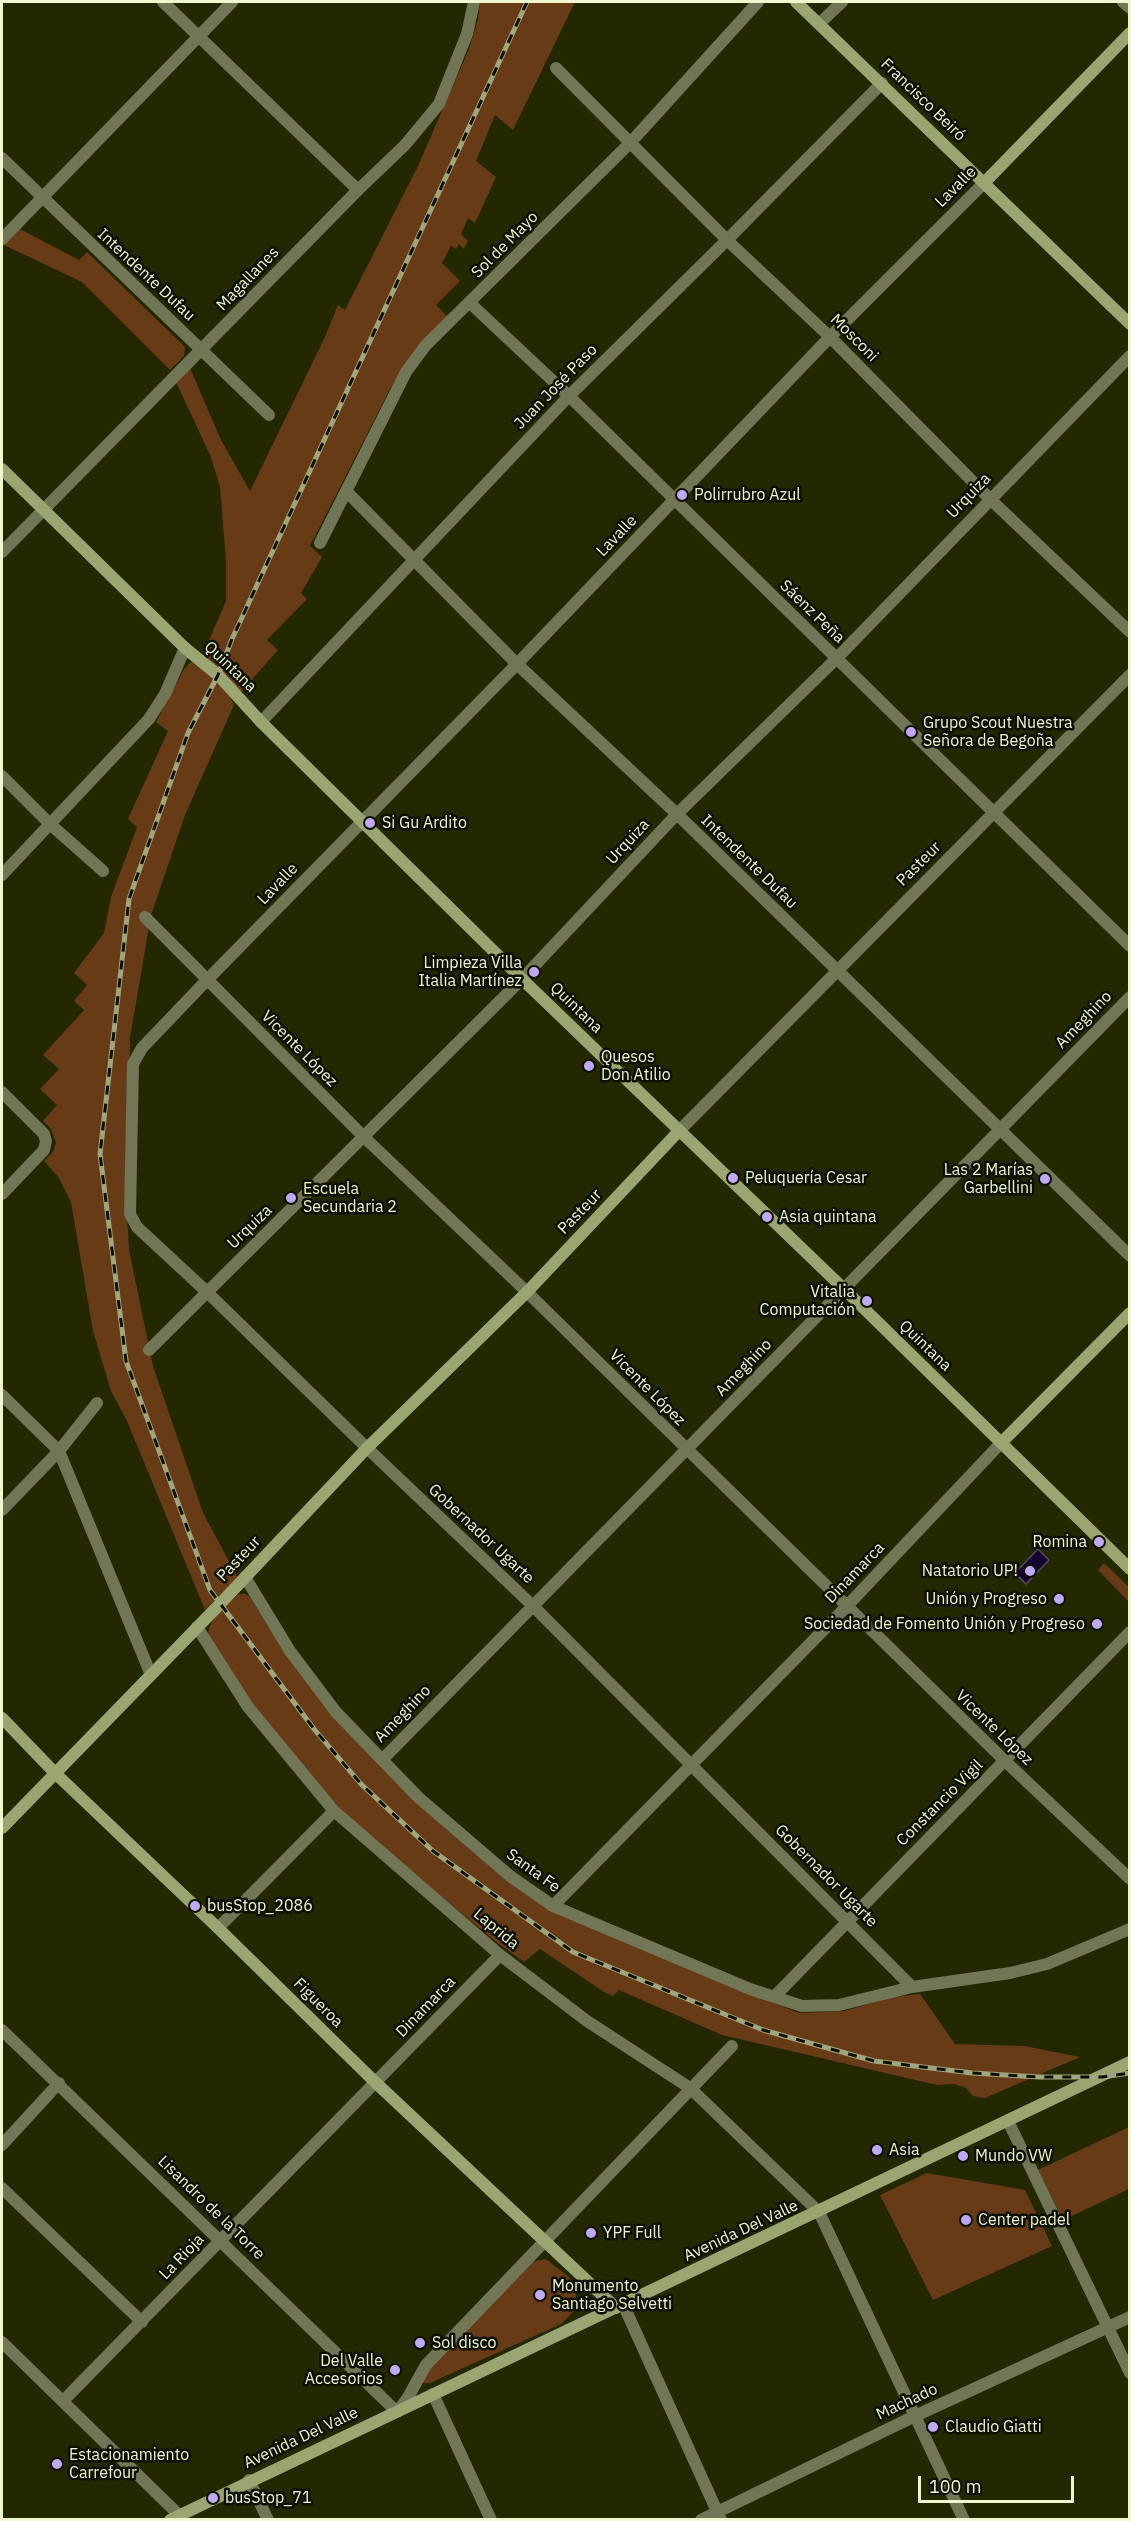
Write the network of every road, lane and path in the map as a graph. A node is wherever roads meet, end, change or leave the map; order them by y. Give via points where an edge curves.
1 (163, 2) edge
2 (232, 2) edge
3 (474, 2) edge
4 (758, 2) edge
5 (796, 2) edge
6 (842, 2) edge
7 (1123, 2) edge
8 (1130, 8) edge
9 (819, 24) junction
10 (1130, 33) edge
11 (199, 36) junction
12 (556, 68) dead end
13 (882, 83) junction
14 (631, 142) junction
15 (2, 158) edge
16 (984, 183) junction
17 (358, 190) junction
18 (41, 198) junction
19 (2, 239) edge
20 (727, 240) junction
21 (470, 303) junction
22 (1130, 324) edge
23 (830, 337) junction
24 (201, 349) junction
25 (1130, 356) edge
26 (569, 396) junction
27 (269, 415) dead end
28 (2, 469) edge
29 (346, 491) junction
30 (990, 499) junction
31 (674, 500) junction
32 (43, 509) junction
33 (320, 543) dead end
34 (2, 552) edge
35 (414, 561) junction
36 (1130, 632) edge
37 (185, 648) junction
38 (836, 659) junction
39 (517, 664) junction
40 (1130, 675) edge
41 (261, 722) junction
42 (2, 776) edge
43 (994, 812) junction
44 (677, 814) junction
45 (362, 821) junction
46 (50, 824) junction
47 (103, 871) dead end
48 (2, 874) edge
49 (145, 917) dead end
50 (1130, 946) edge
51 (838, 971) junction
52 (522, 979) junction
53 (207, 980) junction
54 (1130, 998) edge
55 (133, 1064) joint
56 (2, 1092) edge
57 (679, 1131) junction
58 (999, 1131) junction
59 (365, 1138) junction
60 (2, 1194) edge
61 (1130, 1256) edge
62 (844, 1289) junction
63 (207, 1292) junction
64 (526, 1292) junction
65 (1130, 1313) edge
66 (149, 1350) dead end
67 (2, 1395) edge
68 (97, 1403) dead end
69 (1001, 1443) junction
70 (366, 1448) junction
71 (59, 1451) junction
72 (687, 1451) junction
73 (2, 1510) edge
74 (1130, 1569) edge
75 (245, 1578) junction
76 (533, 1606) junction
77 (847, 1606) junction
78 (196, 1627) junction
79 (1130, 1632) edge
80 (151, 1675) junction
81 (2, 1718) edge
82 (381, 1760) junction
83 (1005, 1761) junction
84 (690, 1764) junction
85 (55, 1773) junction
86 (334, 1811) junction
87 (2, 1828) edge
88 (1130, 1879) edge
89 (553, 1906) junction
90 (847, 1920) junction
91 (218, 1928) junction
92 (1130, 1929) edge
93 (500, 1955) junction
94 (912, 1988) junction
95 (774, 1997) junction
96 (2, 2030) edge
97 (732, 2046) dead end
98 (1130, 2062) edge
99 (375, 2082) junction
100 (59, 2083) junction
101 (690, 2088) junction
102 (1008, 2121) junction
103 (2, 2145) edge
104 (2, 2188) edge
105 (819, 2212) junction
106 (545, 2240) junction
107 (221, 2241) junction
108 (619, 2306) junction
109 (1130, 2318) edge
110 (142, 2322) junction
111 (1108, 2328) junction
112 (2, 2342) edge
113 (1130, 2373) edge
114 (433, 2394) junction
115 (63, 2401) junction
116 (397, 2412) junction
117 (915, 2416) junction
118 (249, 2480) junction
119 (720, 2516) edge
120 (175, 2517) edge
121 (268, 2520) edge
122 (491, 2520) edge
123 (701, 2520) edge
124 (964, 2520) edge

1 - 11 street
2 - 11 street
3 - 17 street, Magallanes via 467,34 439,104 405,145
4 - 14 street, Sol de Mayo
5 - 9 street, Francisco Beiró
6 - 9 street
7 - 8 street
9 - 13 street, Francisco Beiró
10 - 16 street, Lavalle
11 - 17 street
11 - 18 street
12 - 14 street, Mosconi
13 - 16 street, Francisco Beiró
13 - 20 street, Juan José Paso
14 - 20 street, Mosconi
14 - 21 street, Sol de Mayo
15 - 18 street, Intendente Dufau
16 - 22 street, Francisco Beiró
16 - 23 street, Lavalle
17 - 24 street, Magallanes
18 - 19 street
18 - 24 street, Intendente Dufau
20 - 23 street, Mosconi
20 - 26 street, Juan José Paso
21 - 26 street, Sáenz Peña
21 - 29 street, Sol de Mayo via 426,345 406,372
23 - 30 street, Mosconi
23 - 31 street, Lavalle
24 - 27 street, Intendente Dufau
24 - 32 street, Magallanes
25 - 30 street, Urquiza
26 - 31 street, Sáenz Peña
26 - 35 street, Juan José Paso
28 - 32 street, Quintana
29 - 33 street, Sol de Mayo
29 - 35 street, Intendente Dufau
30 - 36 street, Mosconi
30 - 38 street, Urquiza
31 - 38 street, Sáenz Peña
31 - 39 street, Lavalle
32 - 34 street, Magallanes
32 - 37 street, Quintana
35 - 39 street, Intendente Dufau
35 - 41 street, Juan José Paso
37 - 41 street, Quintana via 218,675
37 - 46 street via 149,719
38 - 43 street, Sáenz Peña
38 - 44 street, Urquiza
39 - 44 street, Intendente Dufau
39 - 45 street, Lavalle
40 - 43 street, Pasteur
41 - 45 street, Quintana
42 - 46 street
43 - 50 street, Sáenz Peña
43 - 51 street, Pasteur
44 - 51 street, Intendente Dufau
44 - 52 street, Urquiza
45 - 52 street, Quintana
45 - 53 street, Lavalle
46 - 47 street
46 - 48 street
49 - 53 street, Vicente López
51 - 57 street, Pasteur
51 - 58 street, Intendente Dufau
52 - 57 street, Quintana
52 - 59 street, Urquiza
53 - 55 street, Lavalle via 142,1047
53 - 59 street, Vicente López
54 - 58 street, Ameghino
55 - 63 street, Gobernador Ugarte via 130,1214 137,1227
56 - 60 street via 44,1134 46,1141 44,1150
57 - 62 street, Quintana
57 - 64 street, Pasteur
58 - 61 street, Intendente Dufau
58 - 62 street, Ameghino
59 - 63 street, Urquiza
59 - 64 street, Vicente López
62 - 69 street, Quintana
62 - 72 street, Ameghino
63 - 66 street, Urquiza
63 - 70 street, Gobernador Ugarte
64 - 70 street, Pasteur
64 - 72 street, Vicente López
65 - 69 street, Dinamarca
67 - 71 street
68 - 71 street
69 - 74 street, Quintana
69 - 77 street, Dinamarca
70 - 75 street, Pasteur
70 - 76 street, Gobernador Ugarte
71 - 73 street
71 - 80 street
72 - 76 street, Ameghino
72 - 77 street, Vicente López
75 - 78 street, Pasteur
75 - 82 street, Santa Fe via 296,1660 336,1713
76 - 82 street, Ameghino
76 - 84 street, Gobernador Ugarte
77 - 83 street, Vicente López
77 - 84 street, Dinamarca
78 - 80 street, Pasteur
78 - 86 street, Laprida via 248,1707
79 - 83 street, Constancio Vigil
80 - 85 street, Pasteur
81 - 85 street, Figueroa
82 - 89 street, Santa Fe via 510,1876
83 - 88 street, Vicente López
83 - 90 street, Constancio Vigil
84 - 89 street, Dinamarca
84 - 90 street, Gobernador Ugarte
85 - 87 street, Pasteur
85 - 91 street, Figueroa
86 - 91 street
86 - 93 street, Laprida
89 - 95 street, Santa Fe
90 - 94 street, Gobernador Ugarte
90 - 95 street, Constancio Vigil
91 - 99 street, Figueroa
92 - 94 street, Santa Fe via 1047,1964
93 - 99 street, Dinamarca
93 - 101 street, Laprida via 587,2021
94 - 95 street, Santa Fe via 839,2005 802,2006
96 - 100 street, Lisandro de la Torre
97 - 101 street
98 - 102 street, Avenida Del Valle
99 - 106 street, Figueroa
99 - 107 street, La Rioja
100 - 103 street
100 - 107 street, Lisandro de la Torre
101 - 105 street, Laprida
101 - 106 street
102 - 105 street, Avenida Del Valle
102 - 111 street
104 - 110 street
105 - 108 street, Avenida Del Valle
105 - 117 street
106 - 108 street, Figueroa
106 - 116 street via 426,2365
107 - 110 street, La Rioja
107 - 116 street, Lisandro de la Torre
108 - 114 street, Avenida Del Valle
108 - 119 street
109 - 111 street, Machado
110 - 115 street, La Rioja
111 - 113 street
111 - 117 street, Machado
112 - 115 street
114 - 116 street, Avenida Del Valle
114 - 122 street
115 - 120 street
116 - 118 street, Avenida Del Valle
117 - 119 street, Machado
117 - 124 street
118 - 120 street, Avenida Del Valle
118 - 121 street
119 - 123 street, Machado

